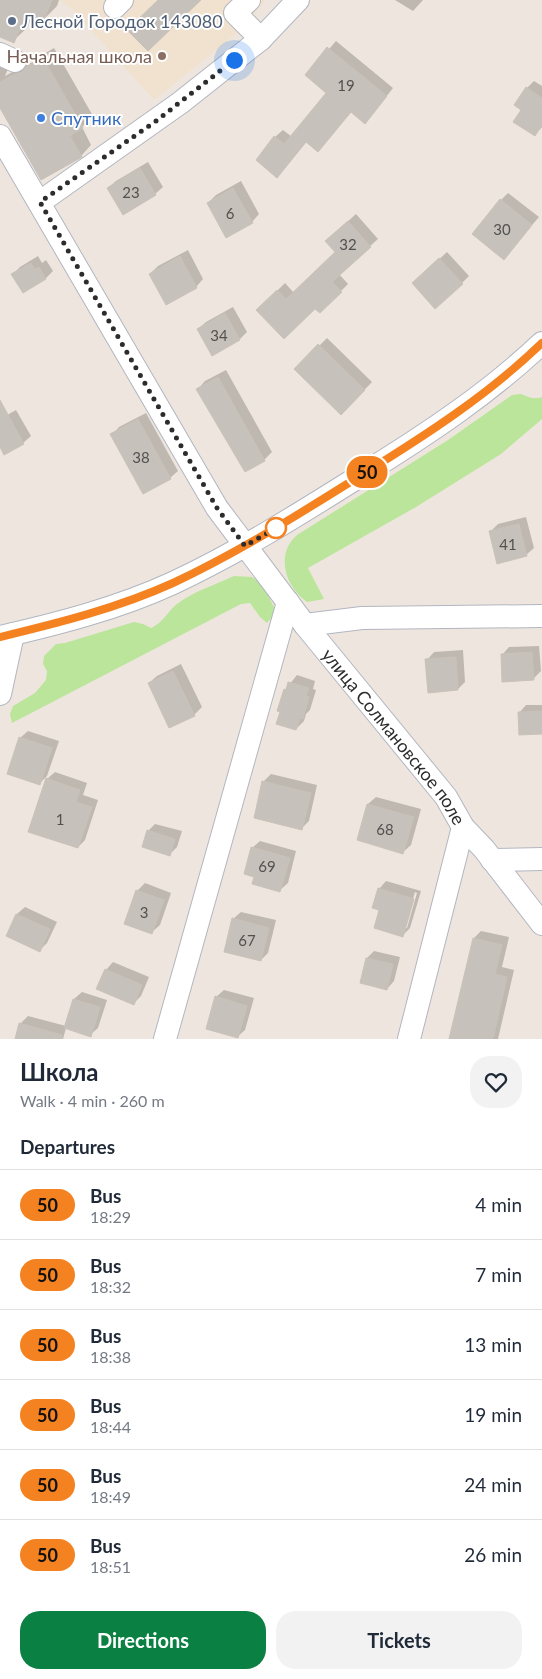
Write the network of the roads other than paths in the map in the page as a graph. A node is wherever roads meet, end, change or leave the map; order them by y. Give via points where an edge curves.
1 (248, 0) edge
2 (298, 0) edge
3 (261, 39) junction
4 (0, 136) edge
5 (40, 202) junction
6 (542, 343) edge
7 (531, 363) edge
8 (245, 546) junction
9 (288, 602) junction
10 (542, 616) edge
11 (305, 625) junction
12 (6, 636) edge
13 (0, 694) edge
14 (463, 827) junction
15 (542, 859) edge
16 (492, 860) junction
17 (542, 924) edge
18 (166, 1039) edge
19 (409, 1039) edge

1 - 3 street via 235,13
2 - 3 street
3 - 5 street via 180,103
4 - 5 street, улица Солмановское поле
5 - 8 street, улица Солмановское поле via 217,508
6 - 7 street
7 - 8 street via 422,437
8 - 9 street, улица Солмановское поле
8 - 12 street via 171,584 113,606
9 - 11 street, улица Солмановское поле
9 - 18 street
10 - 11 street, улица Солмановское поле via 362,618
11 - 14 street, улица Солмановское поле via 446,797
12 - 13 street
14 - 16 street
14 - 19 street, улица Солмановское поле
15 - 16 street
16 - 17 street

